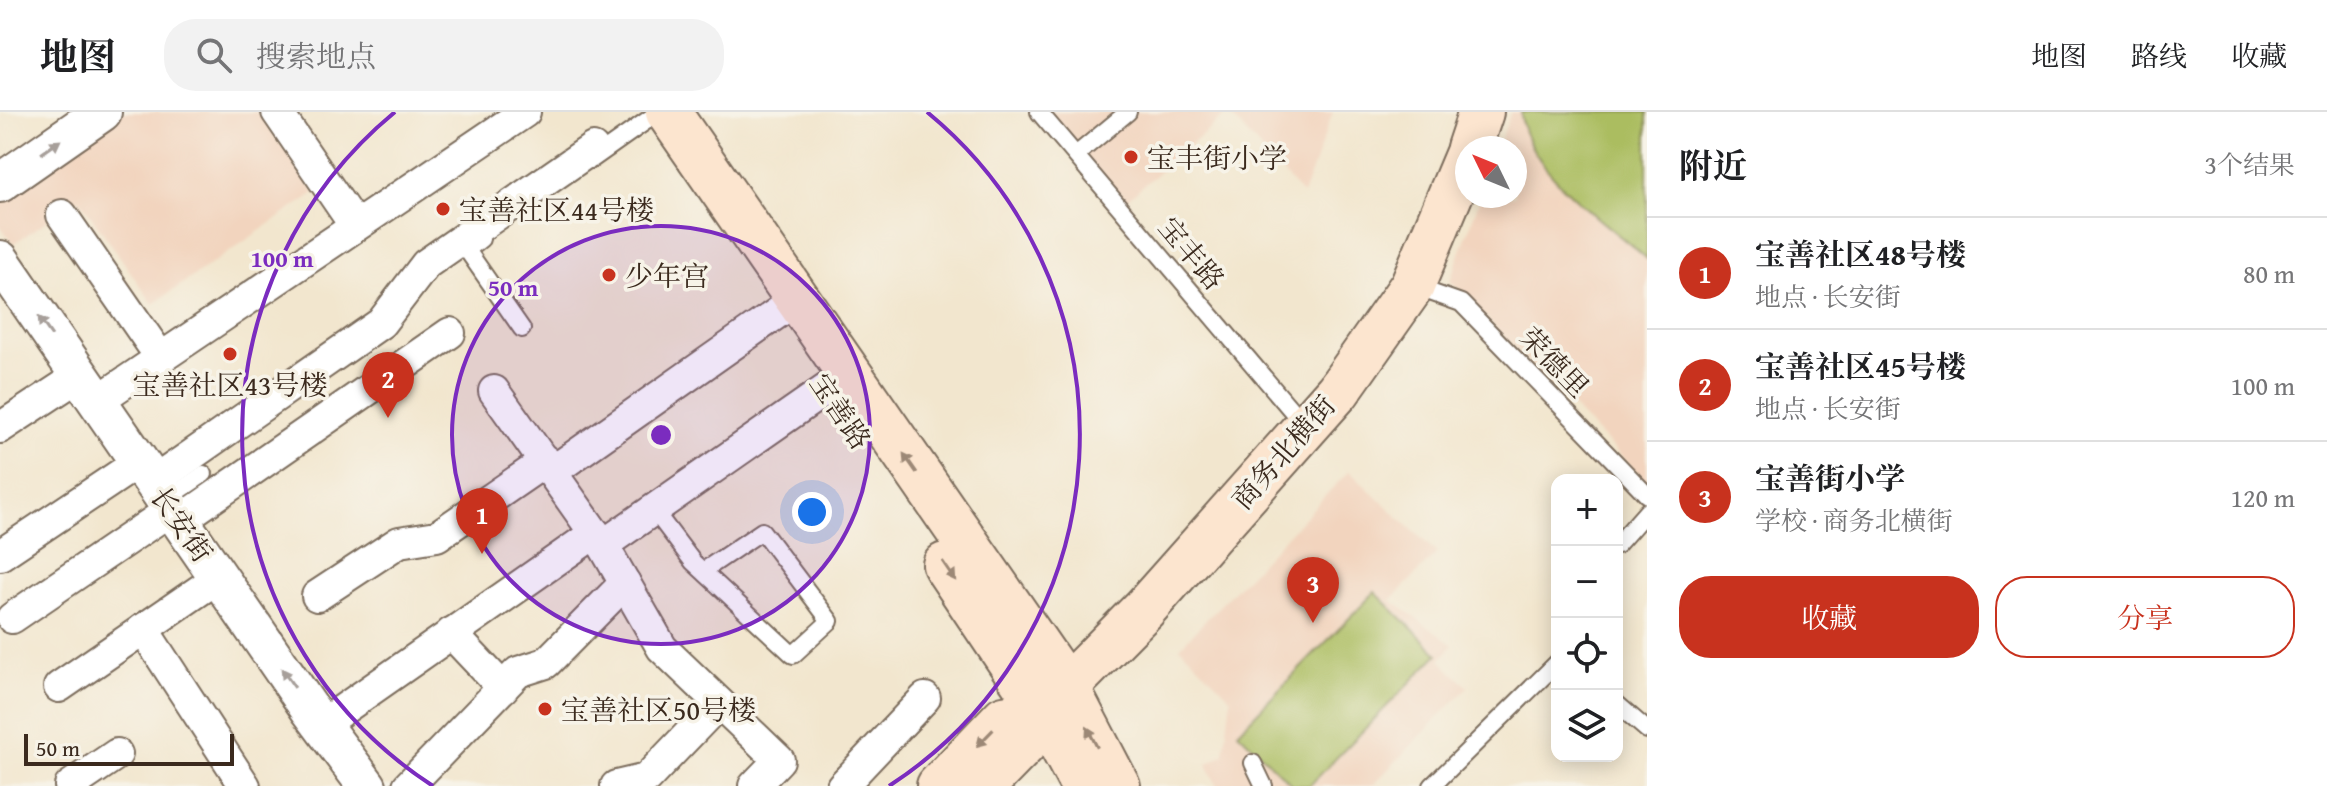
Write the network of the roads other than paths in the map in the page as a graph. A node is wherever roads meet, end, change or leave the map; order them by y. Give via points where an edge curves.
1 (102, 112) edge
2 (277, 112) edge
3 (525, 112) edge
4 (1039, 112) edge
5 (1128, 112) edge
6 (1481, 112) edge
7 (653, 114) edge
8 (1473, 136) edge
9 (593, 148) dead end
10 (1076, 155) junction
11 (0, 183) edge
12 (1455, 184) edge
13 (62, 215) dead end
14 (355, 226) junction
15 (0, 260) edge
16 (1412, 286) junction
17 (786, 307) junction
18 (522, 329) dead end
19 (450, 333) dead end
20 (161, 358) junction
21 (837, 381) junction
22 (88, 388) junction
23 (494, 391) dead end
24 (280, 393) junction
25 (1306, 427) junction
26 (0, 428) edge
27 (307, 432) junction
28 (549, 466) junction
29 (204, 474) dead end
30 (165, 493) junction
31 (1647, 495) edge
32 (653, 509) junction
33 (1647, 511) edge
34 (1623, 538) edge
35 (599, 539) junction
36 (0, 555) edge
37 (703, 571) junction
38 (219, 577) junction
39 (625, 583) junction
40 (317, 596) dead end
41 (12, 618) dead end
42 (143, 629) junction
43 (451, 633) junction
44 (1551, 669) edge
45 (59, 687) dead end
46 (503, 688) junction
47 (925, 698) dead end
48 (1055, 699) junction
49 (719, 703) junction
50 (1623, 709) edge
51 (321, 725) junction
52 (1647, 730) edge
53 (117, 754) dead end
54 (1253, 763) dead end
55 (845, 785) edge
56 (70, 786) edge
57 (245, 786) edge
58 (367, 786) edge
59 (408, 786) edge
60 (616, 786) edge
61 (754, 786) edge
62 (939, 786) edge
63 (983, 786) edge
64 (1083, 786) edge
65 (1118, 786) edge
66 (1264, 786) edge
67 (1432, 786) edge

11 -> 1 street
2 - 14 street
3 - 14 street
4 - 10 lane, 宝丰路
5 - 10 lane
6 - 8 main road
7 - 17 main road, 宝善路
7 - 18 lane via 467,250
9 - 24 street via 426,264 381,323
10 - 25 lane, 宝丰路
12 - 16 main road, 商务北横街
13 - 20 street
14 - 20 street
22 -> 15 street, 长安街
16 - 25 main road, 商务北横街
16 - 31 lane, 荣德里 via 1461,303
17 - 21 main road, 宝善路
17 - 28 street
19 - 27 street
20 - 22 street
21 - 32 street
21 - 48 main road, 宝善路
22 - 26 street
22 - 30 street, 长安街
23 - 28 street
24 - 27 street
24 - 30 street
25 - 48 main road, 商务北横街 via 1145,608
27 - 30 street
28 - 35 street
28 - 40 street via 437,536 399,542
29 - 30 lane
30 - 36 street
30 - 38 street, 长安街
30 - 41 street
32 - 35 street
32 - 37 lane
33 - 34 lane
35 - 39 street
35 - 43 street
37 - 37 lane via 793,655 830,621 762,531
38 - 42 street
51 -> 38 street, 长安街
39 - 46 street via 546,663 518,672
39 - 49 street via 662,648
42 - 45 street
42 - 57 street
43 - 46 street
43 - 51 street
44 - 67 lane
46 - 59 street
47 - 55 street
48 -> 62 main road via 1004,718
48 - 63 main road, 商务北横街 via 1024,744
48 - 64 main road
65 -> 48 main road
49 - 60 street via 646,779
49 - 61 street via 779,760
50 - 52 lane
51 - 58 street, 长安街
53 - 56 street
54 - 66 lane

